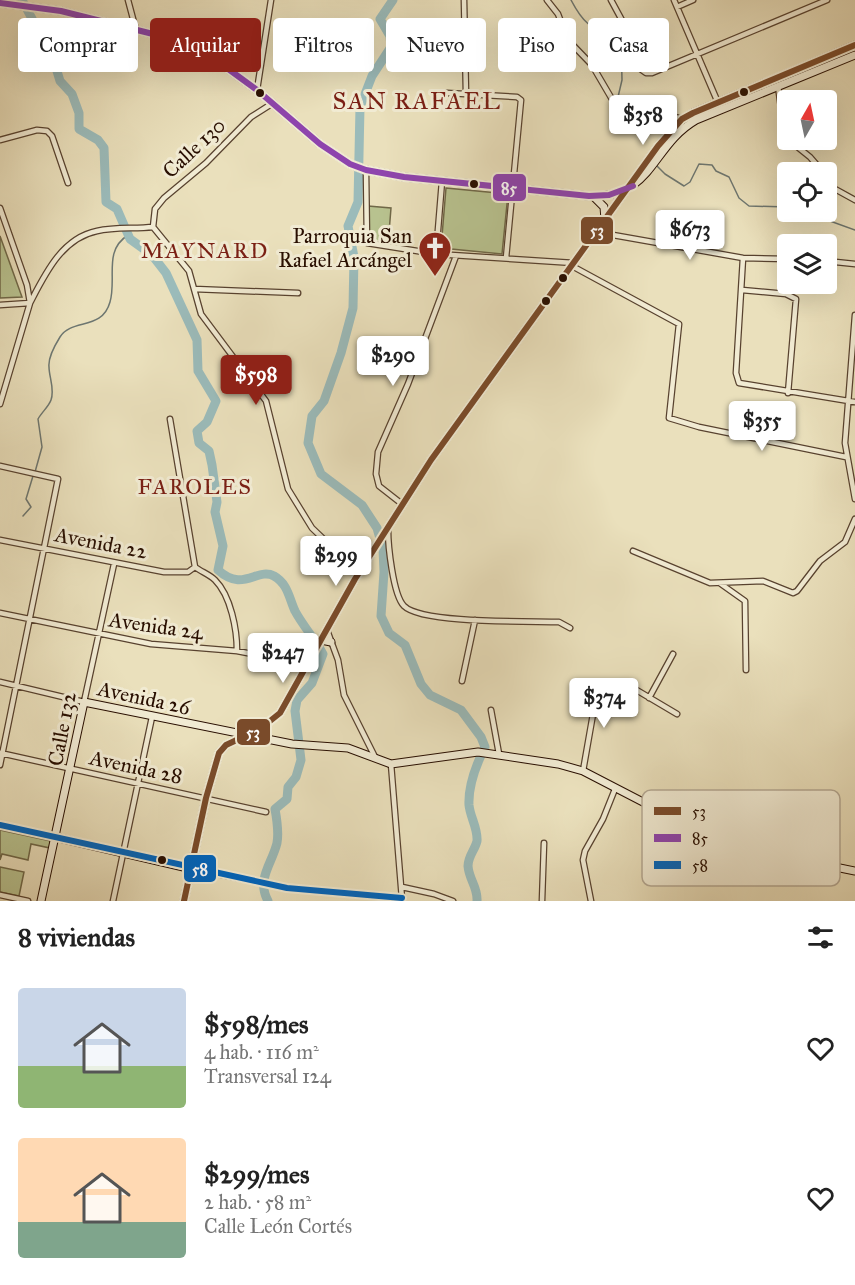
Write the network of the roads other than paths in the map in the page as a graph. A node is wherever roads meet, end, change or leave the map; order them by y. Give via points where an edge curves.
1 (128, 0) edge
2 (271, 0) edge
3 (464, 0) edge
4 (547, 0) edge
5 (611, 0) edge
6 (674, 0) edge
7 (693, 0) edge
8 (827, 0) edge
9 (0, 3) edge
10 (677, 7) junction
11 (86, 18) edge
12 (133, 18) edge
13 (138, 30) edge
14 (851, 47) edge
15 (698, 56) junction
16 (854, 58) edge
17 (778, 86) junction
18 (257, 90) junction
19 (447, 93) dead end
20 (466, 94) junction
21 (273, 103) junction
22 (720, 106) junction
23 (682, 119) junction
24 (0, 140) edge
25 (814, 162) edge
26 (364, 169) junction
27 (632, 180) junction
28 (442, 181) junction
29 (68, 183) dead end
30 (514, 188) junction
31 (629, 189) junction
32 (837, 190) edge
33 (609, 195) junction
34 (589, 196) junction
35 (855, 200) edge
36 (0, 208) edge
37 (605, 219) junction
38 (153, 227) junction
39 (596, 232) junction
40 (436, 254) junction
41 (456, 256) junction
42 (506, 258) junction
43 (743, 258) junction
44 (777, 259) edge
45 (837, 262) edge
46 (855, 264) edge
47 (573, 265) junction
48 (27, 285) junction
49 (39, 285) junction
50 (194, 289) junction
51 (742, 290) junction
52 (298, 293) dead end
53 (30, 303) junction
54 (0, 305) edge
55 (855, 315) edge
56 (3, 384) edge
57 (788, 393) junction
58 (846, 402) junction
59 (855, 402) edge
60 (0, 404) edge
61 (170, 419) dead end
62 (846, 457) junction
63 (0, 466) edge
64 (855, 499) edge
65 (402, 504) junction
66 (855, 519) edge
67 (386, 530) junction
68 (0, 540) edge
69 (43, 549) junction
70 (633, 551) dead end
71 (114, 564) junction
72 (195, 567) junction
73 (359, 573) junction
74 (721, 584) junction
75 (0, 613) edge
76 (28, 619) junction
77 (475, 620) junction
78 (570, 628) dead end
79 (327, 630) junction
80 (97, 635) junction
81 (320, 641) junction
82 (331, 642) junction
83 (237, 651) junction
84 (673, 654) dead end
85 (308, 665) junction
86 (746, 670) dead end
87 (462, 681) dead end
88 (0, 682) edge
89 (15, 685) junction
90 (649, 698) junction
91 (84, 702) junction
92 (491, 710) dead end
93 (677, 714) dead end
94 (152, 717) junction
95 (260, 729) junction
96 (224, 731) junction
97 (246, 736) junction
98 (260, 739) junction
99 (226, 744) junction
100 (1, 753) edge
101 (499, 754) junction
102 (375, 757) junction
103 (391, 764) junction
104 (0, 765) edge
105 (70, 769) junction
106 (583, 771) junction
107 (138, 785) junction
108 (615, 789) junction
109 (206, 798) junction
110 (642, 802) edge
111 (266, 812) dead end
112 (0, 825) edge
113 (55, 837) junction
114 (544, 843) dead end
115 (123, 852) junction
116 (840, 868) edge
117 (192, 869) junction
118 (855, 871) edge
119 (402, 887) junction
120 (0, 895) edge
121 (402, 900) edge
122 (28, 901) edge
123 (41, 901) edge
124 (112, 901) edge
125 (184, 901) edge
126 (453, 901) edge
127 (542, 901) edge
128 (591, 901) edge

1 - 12 street
2 - 18 street
3 - 20 street
4 - 23 street via 558,14 568,40 592,65 616,106 640,121 665,116
5 - 15 street via 631,37 634,61 646,73
6 - 10 street
7 - 10 street
8 - 15 street
9 - 11 main road via 36,6
10 - 15 street
13 - 18 main road via 205,52
14 - 16 street
14 - 22 main road
15 - 22 street
16 - 17 main road
17 - 22 main road
17 - 25 street via 785,137
18 - 21 main road
19 - 20 street
20 - 30 street via 521,100
21 - 26 main road via 316,141
21 - 38 street, Calle 130 via 251,117 206,163 164,198 155,209
22 - 23 main road
22 - 31 main road via 686,126
23 - 27 main road
24 - 29 street via 47,130
26 - 28 main road
26 - 40 street via 367,243
27 - 31 main road
27 - 33 main road
28 - 30 main road
28 - 40 street
30 - 34 main road
30 - 42 street
31 - 33 main road
31 - 37 main road
32 - 35 street
33 - 34 main road
34 - 37 main road via 601,201
36 - 48 street
37 - 39 main road
38 - 49 street via 80,236 59,254
38 - 50 street via 189,271
39 - 43 street
39 - 47 main road
40 - 41 street
41 - 42 street
41 - 65 street via 378,452 379,486
42 - 47 street
43 - 44 street
43 - 51 street
45 - 46 street
47 - 62 street via 679,324 669,418
47 - 65 main road
48 - 49 street
48 - 53 street
49 - 53 street
50 - 52 street
50 - 73 street via 201,314 266,401 288,489 312,528
51 - 57 street via 736,378 744,386
51 - 57 street via 794,296 797,307
53 - 54 street
53 - 56 street
55 - 58 street
56 - 60 street
57 - 58 street
58 - 59 street
58 - 62 street
61 - 72 street
62 - 64 street
63 - 69 street via 58,479
65 - 67 main road
66 - 74 street via 845,542 820,561 797,591 790,593 750,579
67 - 73 main road
67 - 77 street via 404,606 443,617
68 - 69 street, Avenida 22
69 - 71 street, Avenida 22
69 - 76 street
70 - 74 street
71 - 72 street, Avenida 22 via 172,572 188,572
71 - 80 street, Calle 132
72 - 83 street via 220,586 237,635
73 - 79 main road
74 - 86 street via 745,601
75 - 76 street, Avenida 24
76 - 80 street, Avenida 24
76 - 89 street
77 - 78 street via 559,622
77 - 87 street
79 - 81 main road
79 - 82 street
80 - 83 street, Avenida 24 via 169,647
80 - 91 street, Calle 132
81 - 82 main road
81 - 85 main road
82 - 102 street via 344,695
83 - 85 street, Avenida 24
84 - 90 street
85 - 95 main road via 280,713
88 - 89 street, Avenida 26
89 - 91 street, Avenida 26
89 - 100 street
90 - 93 street
90 - 106 street via 618,682 596,698
91 - 94 main road, Avenida 26
91 - 105 main road, Calle 132
92 - 101 street
94 - 96 main road, Avenida 26
94 - 107 street
95 - 97 main road
95 - 98 main road
96 - 97 main road, Avenida 26
96 - 99 main road
97 - 98 main road, Avenida 26
97 - 99 main road
98 - 102 main road, Avenida 26 via 348,748
99 - 109 main road via 219,753
100 - 104 street
100 - 105 street, Avenida 28
101 - 103 main road via 478,752
101 - 106 main road
102 - 103 main road, Avenida 26
103 - 119 street
105 - 107 street, Avenida 28
105 - 113 main road, Calle 132
106 - 108 main road
107 - 109 street, Avenida 28
107 - 115 street
108 - 110 main road
108 - 128 street via 585,851
109 - 111 street, Avenida 28
109 - 117 main road
112 - 113 street
113 - 115 main road
113 - 123 main road, Calle 132
114 - 127 street
115 - 117 main road
115 - 124 street
116 - 118 main road
117 - 121 street via 327,893
117 - 125 main road
119 - 121 street
119 - 126 street
120 - 122 street

